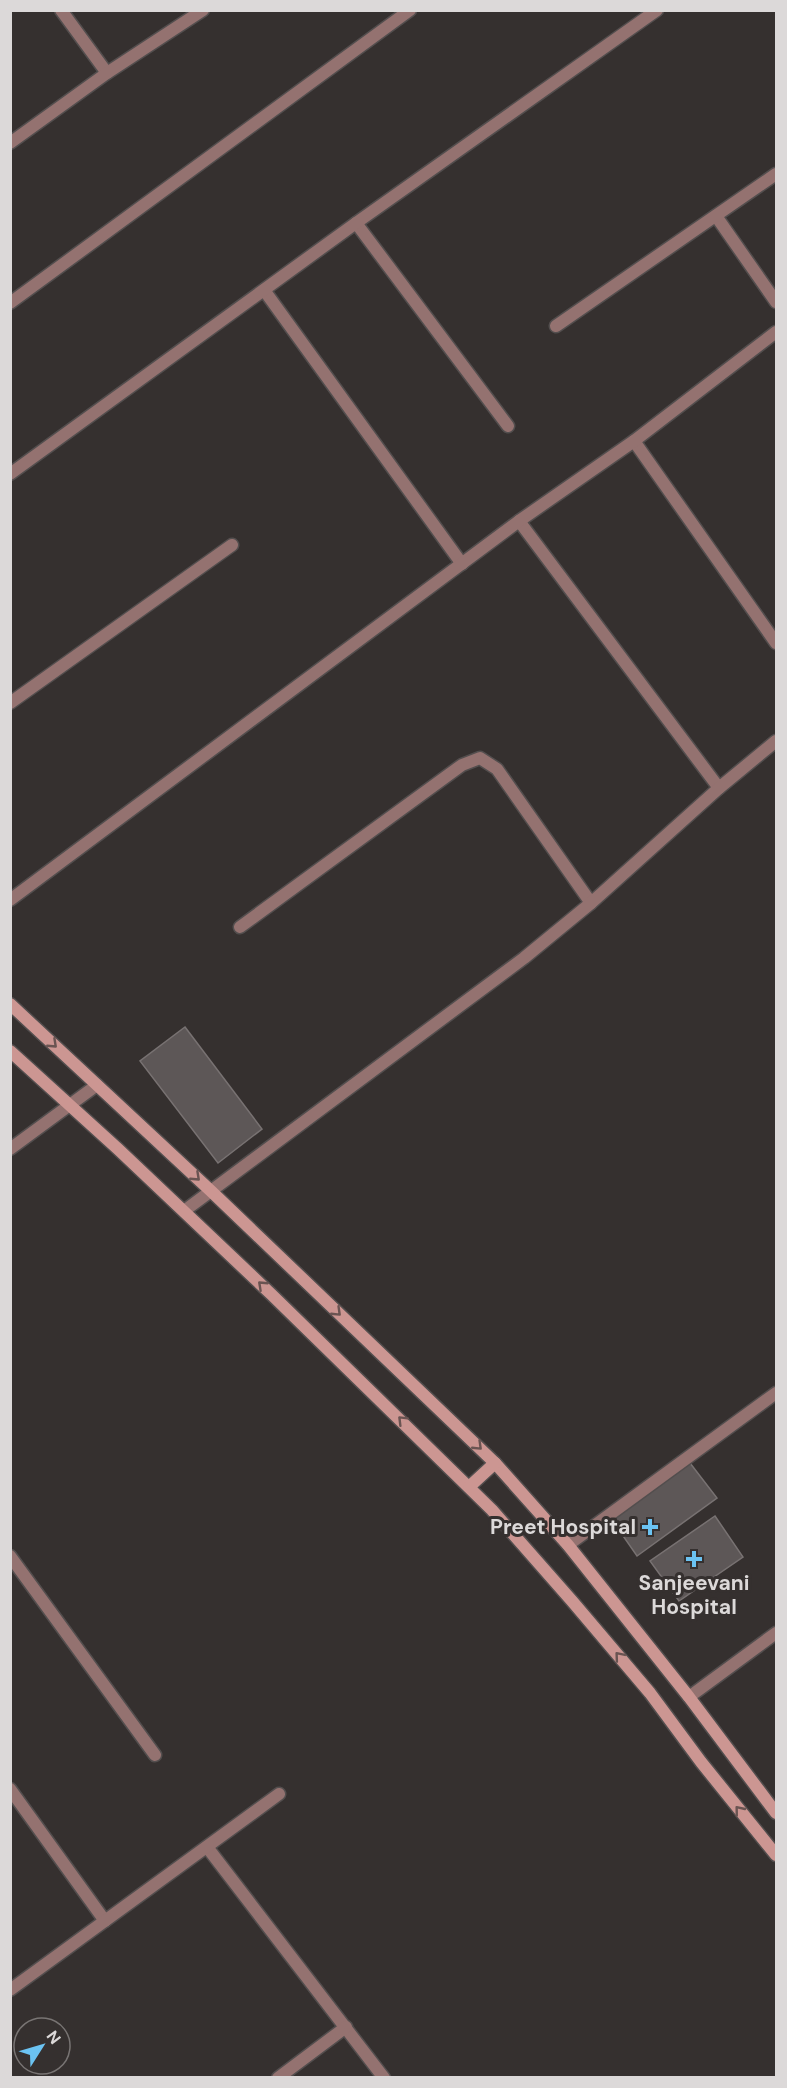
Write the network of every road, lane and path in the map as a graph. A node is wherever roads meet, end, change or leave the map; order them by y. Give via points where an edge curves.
1 (61, 10) edge
2 (203, 10) edge
3 (410, 10) edge
4 (657, 10) edge
5 (107, 74) junction
6 (10, 143) edge
7 (777, 174) edge
8 (716, 216) junction
9 (356, 223) junction
10 (264, 290) junction
11 (777, 302) edge
12 (10, 303) edge
13 (556, 326) dead end
14 (777, 332) edge
15 (508, 426) dead end
16 (634, 441) junction
17 (10, 474) edge
18 (519, 521) junction
19 (232, 545) dead end
20 (462, 564) junction
21 (777, 643) edge
22 (10, 703) edge
23 (777, 741) edge
24 (719, 788) junction
25 (10, 900) edge
26 (591, 903) junction
27 (240, 927) dead end
28 (10, 1004) edge
29 (10, 1051) edge
30 (97, 1085) junction
31 (69, 1106) junction
32 (10, 1149) edge
33 (212, 1192) junction
34 (184, 1211) junction
35 (777, 1393) edge
36 (495, 1463) junction
37 (469, 1487) junction
38 (568, 1545) junction
39 (10, 1556) edge
40 (777, 1633) edge
41 (689, 1698) junction
42 (155, 1755) dead end
43 (10, 1789) edge
44 (279, 1794) dead end
45 (777, 1813) edge
46 (207, 1846) junction
47 (777, 1855) edge
48 (105, 1921) junction
49 (10, 1990) edge
50 (346, 2027) junction
51 (278, 2078) edge
52 (384, 2078) edge

1 - 5 street
2 - 5 street
3 - 12 street
4 - 9 street
5 - 6 street
7 - 8 street
8 - 11 street
8 - 13 street
9 - 10 street
9 - 15 street
10 - 17 street
10 - 20 street
14 - 16 street
16 - 18 street
16 - 21 street
18 - 20 street
18 - 24 street
19 - 22 street
20 - 25 street
23 - 24 street
24 - 26 street
26 - 27 street via 497,769 480,758 462,765
26 - 33 street via 524,958
28 -> 30 street
29 - 31 street
30 - 31 street
30 -> 33 street
31 - 32 street
31 - 34 street
33 - 34 street
33 -> 36 street
37 -> 34 street
35 - 38 street
36 - 37 street
36 - 38 street
47 -> 37 street via 650,1693
38 - 41 street
39 - 42 street
40 - 41 street
41 - 45 street
43 - 48 street
44 - 46 street
46 - 48 street
46 - 50 street
48 - 49 street
50 - 51 street
50 - 52 street

